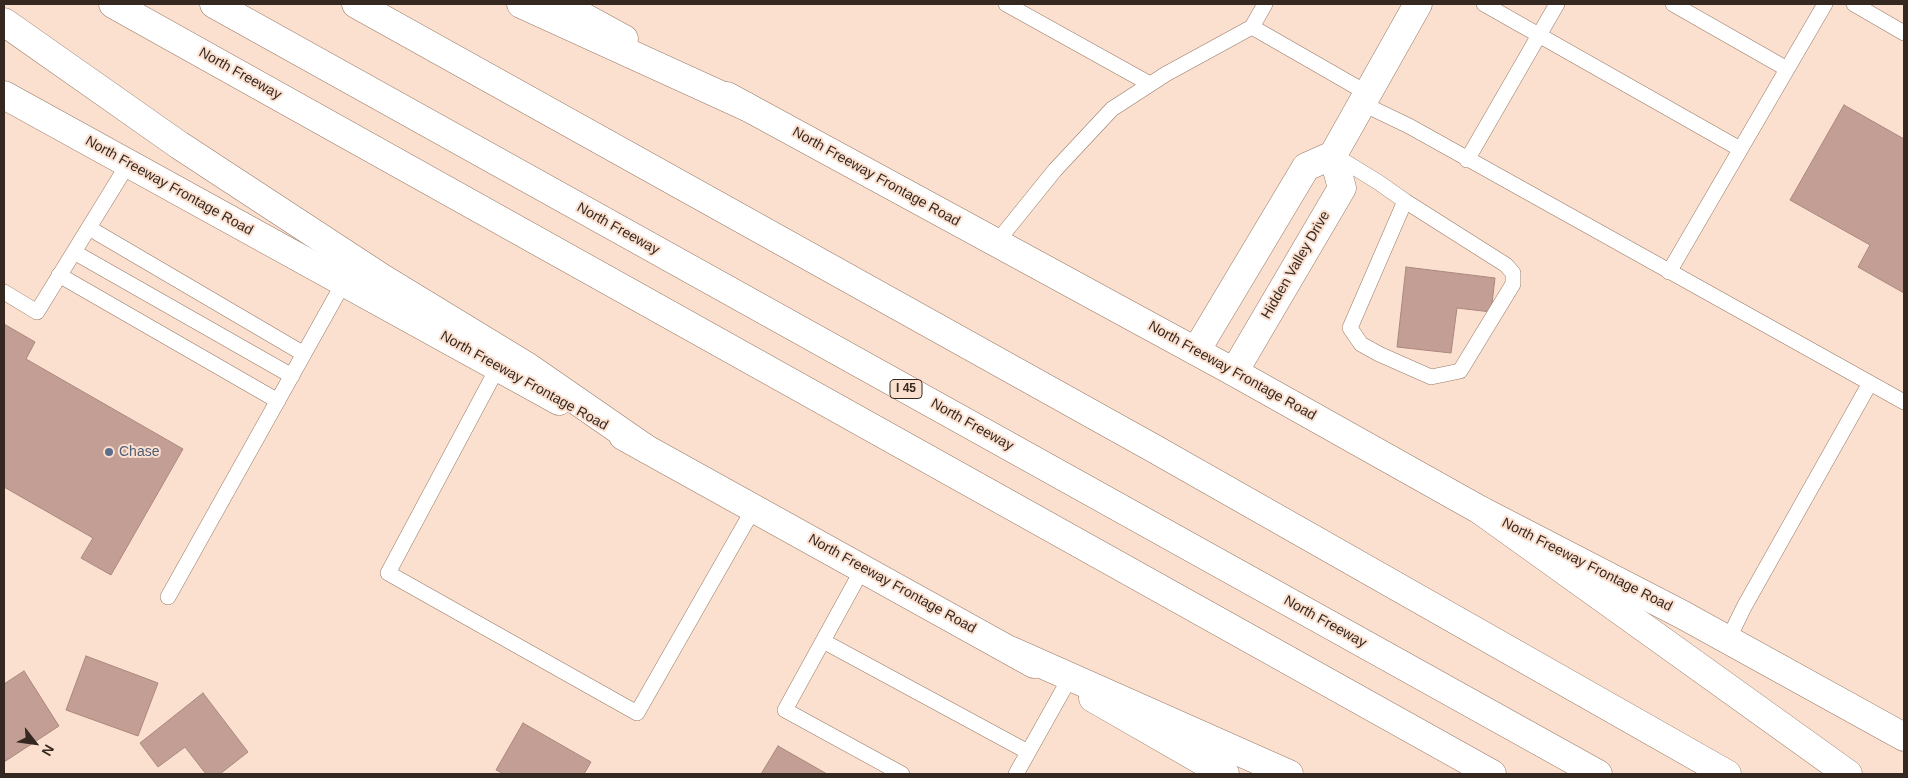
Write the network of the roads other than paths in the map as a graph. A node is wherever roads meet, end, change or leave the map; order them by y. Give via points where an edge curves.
1 (113, 4) edge
2 (214, 4) edge
3 (356, 4) edge
4 (521, 4) edge
5 (560, 4) edge
6 (1006, 4) edge
7 (1266, 4) edge
8 (1418, 4) edge
9 (1484, 4) edge
10 (1557, 4) edge
11 (1673, 4) edge
12 (1825, 4) edge
13 (1854, 4) edge
14 (4, 22) edge
15 (1252, 27) junction
16 (1904, 33) edge
17 (1540, 34) junction
18 (1787, 69) junction
19 (1150, 84) junction
20 (4, 95) edge
21 (1364, 98) junction
22 (747, 107) junction
23 (1740, 149) junction
24 (1333, 155) junction
25 (1468, 160) junction
26 (128, 164) junction
27 (1405, 201) junction
28 (89, 228) junction
29 (996, 243) junction
30 (74, 252) junction
31 (1669, 272) junction
32 (59, 275) junction
33 (344, 282) junction
34 (4, 292) edge
35 (1196, 351) junction
36 (304, 354) junction
37 (498, 367) junction
38 (1234, 372) junction
39 (292, 376) junction
40 (1870, 383) junction
41 (278, 401) junction
42 (1904, 402) edge
43 (645, 448) junction
44 (754, 508) junction
45 (1480, 510) junction
46 (863, 568) junction
47 (168, 597) dead end
48 (1728, 640) junction
49 (823, 641) junction
50 (1012, 651) junction
51 (1067, 683) junction
52 (1904, 738) edge
53 (1028, 752) junction
54 (902, 774) edge
55 (1016, 774) edge
56 (1226, 774) edge
57 (1289, 774) edge
58 (1492, 774) edge
59 (1598, 774) edge
60 (1727, 774) edge
61 (1848, 774) edge

1 - 58 main road, North Freeway
2 - 59 main road, North Freeway / I 45
3 - 60 main road via 1153,448
4 - 22 main road
5 - 22 main road, North Freeway Frontage Road
6 - 19 lane
7 - 15 lane
8 - 21 main road
9 - 17 lane
10 - 17 lane
11 - 18 lane
12 - 18 lane
13 - 16 lane
14 - 43 main road via 179,145 382,278 528,367
15 - 19 lane
15 - 21 lane
17 - 23 lane
17 - 25 lane
18 - 23 lane
19 - 29 lane via 1112,109 1055,170
20 - 26 main road, North Freeway Frontage Road
21 - 24 main road
21 - 25 lane
22 - 29 main road, North Freeway Frontage Road
23 - 31 lane
24 - 27 lane
24 - 35 main road via 1306,168
24 - 38 main road, Hidden Valley Drive via 1342,188
25 - 31 lane
26 - 28 lane
26 - 33 main road, North Freeway Frontage Road
27 - 27 lane via 1506,265 1513,273 1513,284 1460,371 1431,377 1362,344 1350,328
28 - 30 lane
28 - 36 lane
29 - 35 main road, North Freeway Frontage Road
30 - 32 lane
30 - 39 lane
31 - 40 lane
32 - 34 lane via 37,312
32 - 41 lane
33 - 36 lane
33 - 37 main road, North Freeway Frontage Road
35 - 38 main road, North Freeway Frontage Road
36 - 39 lane
37 - 43 main road, North Freeway Frontage Road
37 - 44 lane via 388,573 637,713
38 - 45 main road, North Freeway Frontage Road
39 - 41 lane
40 - 42 lane
40 - 48 lane
41 - 47 lane
43 - 44 main road, North Freeway Frontage Road
44 - 46 main road, North Freeway Frontage Road
45 - 48 main road, North Freeway Frontage Road
45 - 61 main road
46 - 49 lane
46 - 50 main road, North Freeway Frontage Road
48 - 52 main road, North Freeway Frontage Road
49 - 53 lane
49 - 54 lane via 785,710
50 - 51 main road, North Freeway Frontage Road
50 - 57 main road
51 - 53 lane
51 - 56 main road, North Freeway Frontage Road
53 - 55 lane

